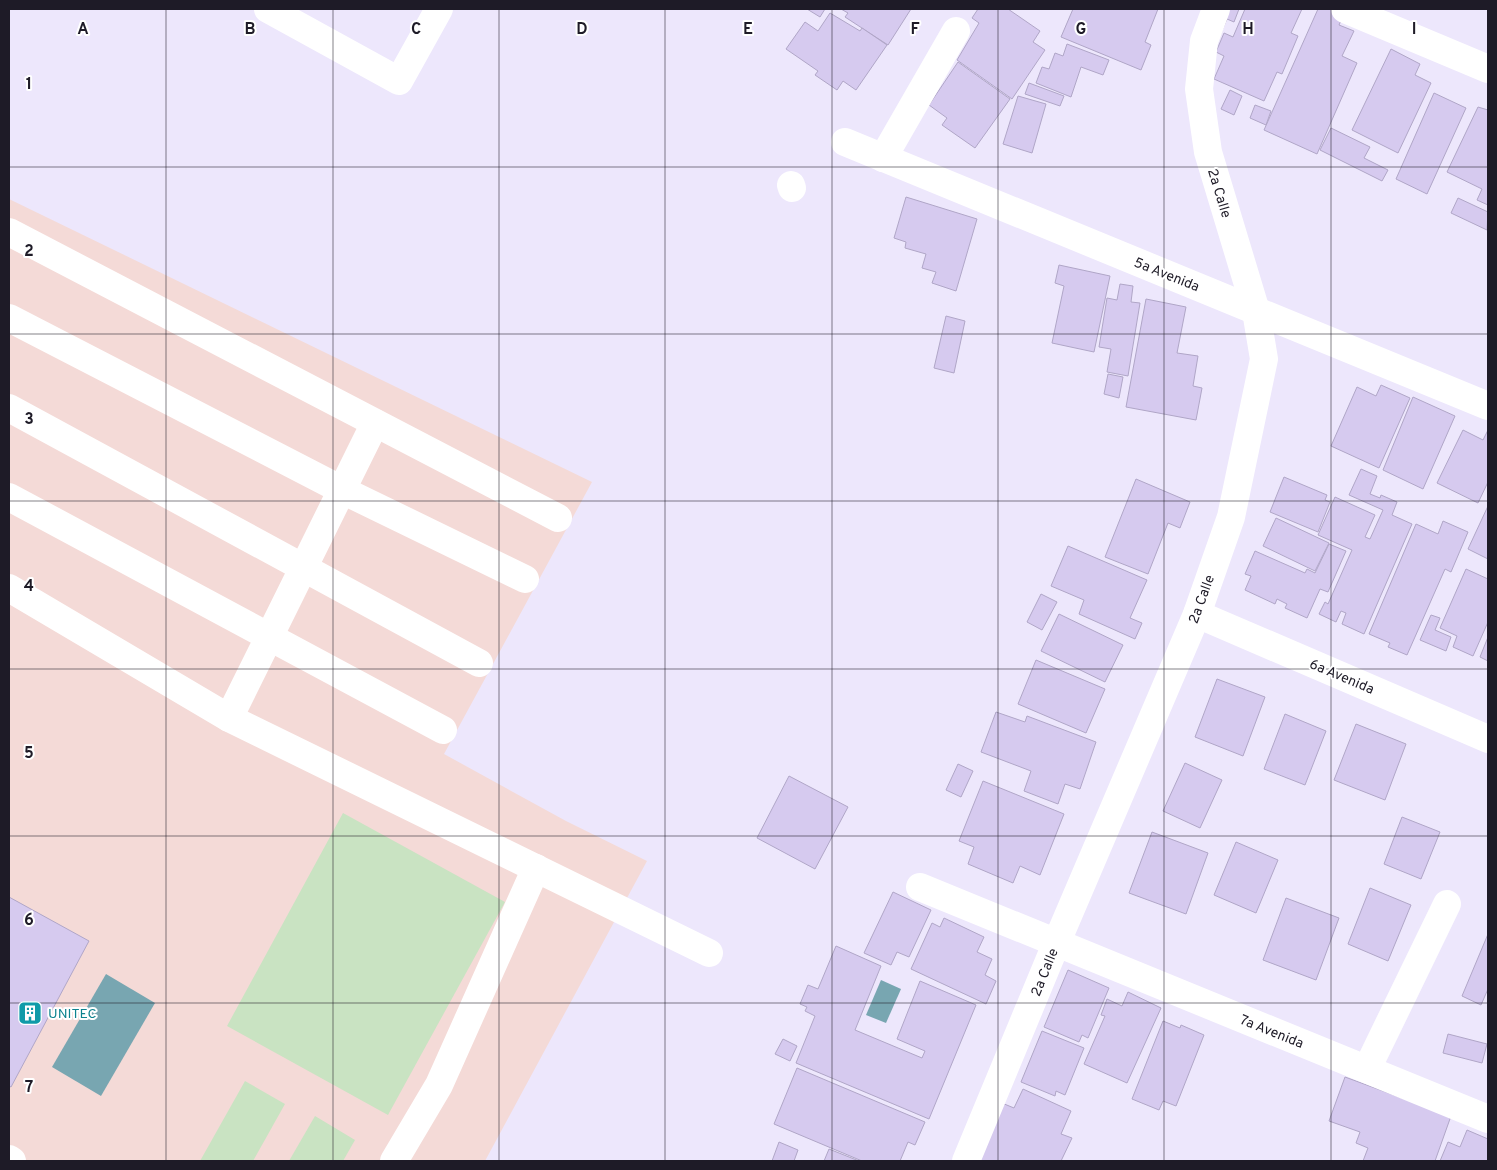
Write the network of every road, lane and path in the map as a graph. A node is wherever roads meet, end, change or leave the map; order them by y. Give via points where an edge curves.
1 (268, 9) edge
2 (439, 9) edge
3 (1216, 9) edge
4 (1346, 9) edge
5 (956, 31) dead end
6 (1488, 69) edge
7 (845, 142) dead end
8 (883, 158) junction
9 (9, 232) edge
10 (1256, 311) junction
11 (9, 318) edge
12 (1488, 406) edge
13 (9, 408) edge
14 (375, 422) junction
15 (342, 490) junction
16 (9, 497) edge
17 (558, 518) dead end
18 (303, 566) junction
19 (525, 579) dead end
20 (9, 588) edge
21 (1196, 614) junction
22 (269, 637) junction
23 (479, 663) dead end
24 (229, 718) junction
25 (443, 730) dead end
26 (1488, 739) edge
27 (536, 868) junction
28 (920, 887) dead end
29 (1447, 904) dead end
30 (1056, 944) junction
31 (709, 953) dead end
32 (1367, 1069) junction
33 (1488, 1119) edge
34 (9, 1160) edge
35 (12, 1161) edge
36 (394, 1161) edge
37 (966, 1161) edge

1 - 2 street via 399,81
3 - 10 street, 2a Calle via 1204,41 1199,89 1208,152
4 - 6 street
5 - 8 street
7 - 8 street, 5a Avenida
8 - 10 street, 5a Avenida
9 - 14 street
10 - 12 street, 5a Avenida
10 - 21 street, 2a Calle via 1264,359 1231,517
11 - 15 street
13 - 18 street
14 - 15 street
14 - 17 street
15 - 18 street
15 - 19 street
16 - 22 street
18 - 22 street
18 - 23 street
20 - 24 street
21 - 26 street, 6a Avenida
21 - 30 street, 2a Calle
22 - 24 street
22 - 25 street
24 - 27 street
27 - 31 street
27 - 36 street via 439,1085
28 - 30 street, 7a Avenida
29 - 32 street
30 - 32 street, 7a Avenida
30 - 37 street, 2a Calle
32 - 33 street, 7a Avenida
34 - 35 street

